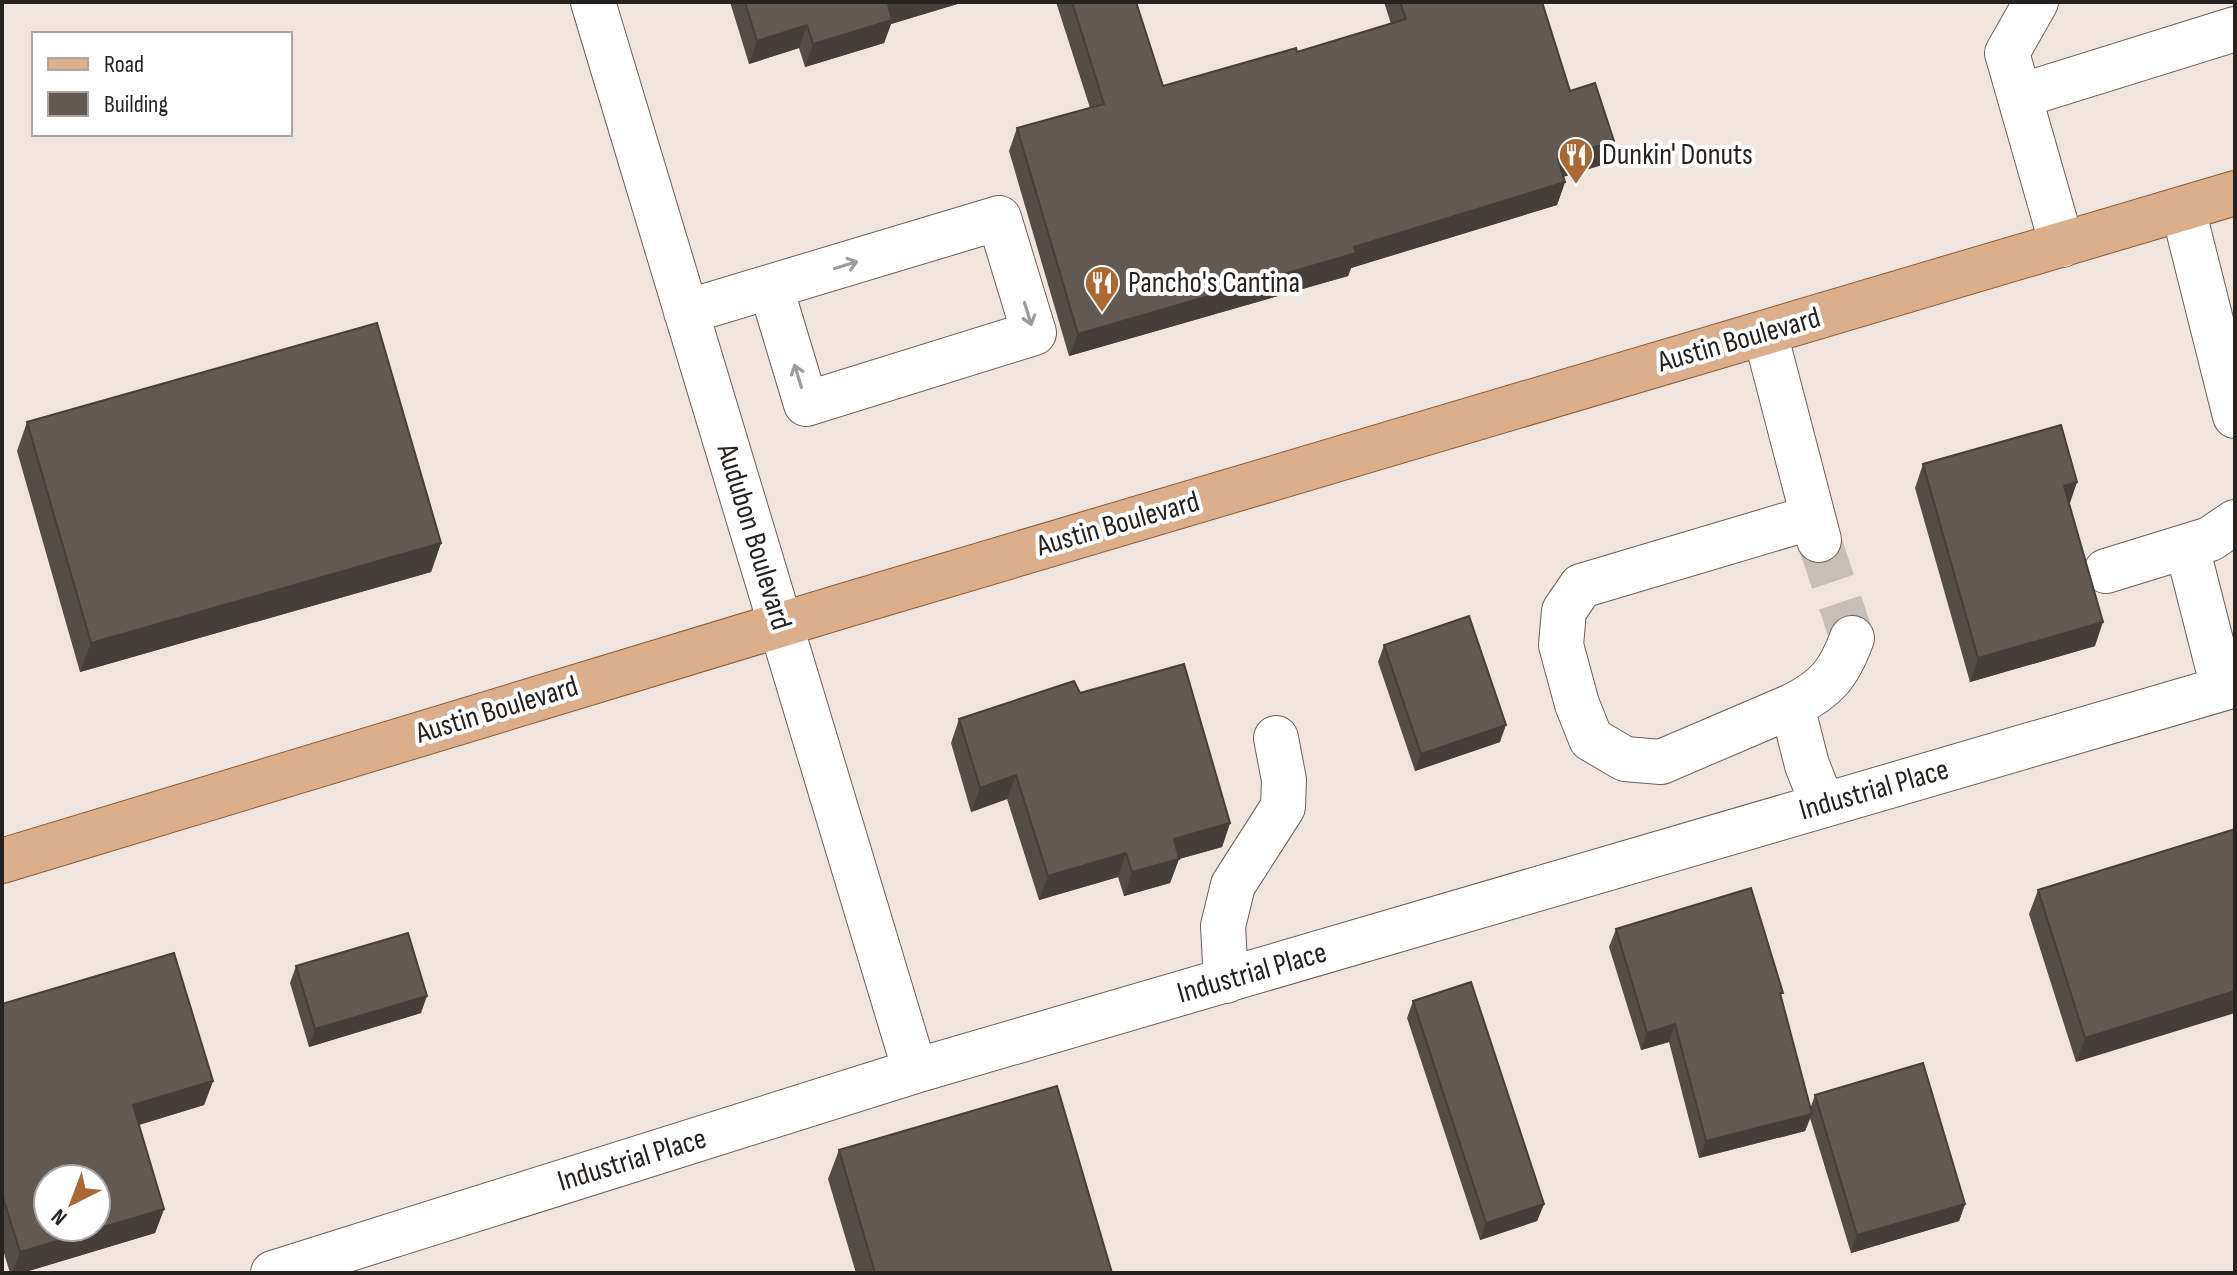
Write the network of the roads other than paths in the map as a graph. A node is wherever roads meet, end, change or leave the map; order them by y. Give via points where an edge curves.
1 (593, 2) edge
2 (2036, 2) edge
3 (2235, 29) edge
4 (2020, 96) junction
5 (2235, 193) edge
6 (2183, 209) junction
7 (2062, 245) junction
8 (771, 288) junction
9 (686, 312) junction
10 (1765, 333) junction
11 (2235, 416) edge
12 (2235, 522) edge
13 (2187, 547) junction
14 (2106, 571) dead end
15 (781, 625) junction
16 (1852, 638) tunnel mouth
17 (2229, 687) edge
18 (1792, 706) junction
19 (1276, 738) dead end
20 (1823, 805) junction
21 (2, 861) edge
22 (1226, 981) junction
23 (915, 1071) junction
24 (273, 1273) edge

1 - 9 street, Audubon Boulevard
2 - 4 street via 2007,53
3 - 4 street
4 - 7 street
5 - 6 main road, Austin Boulevard
6 - 7 main road, Austin Boulevard
6 - 11 street
7 - 10 main road, Austin Boulevard
8 -> 8 street via 999,218 1034,333 806,404
8 - 9 street
9 - 15 street, Audubon Boulevard
10 - 15 main road, Austin Boulevard
10 - 18 street via 1816,529 1581,586 1564,611 1561,645 1591,739 1625,759 1661,762
12 - 13 street
13 - 14 street
13 - 17 street
15 - 21 main road, Austin Boulevard
15 - 23 street, Audubon Boulevard
16 - 18 street via 1841,667 1816,694
17 - 20 street, Industrial Place
18 - 20 street
19 - 22 street via 1283,807 1233,885 1223,926
20 - 22 street, Industrial Place
22 - 23 street, Industrial Place
23 - 24 street, Industrial Place

